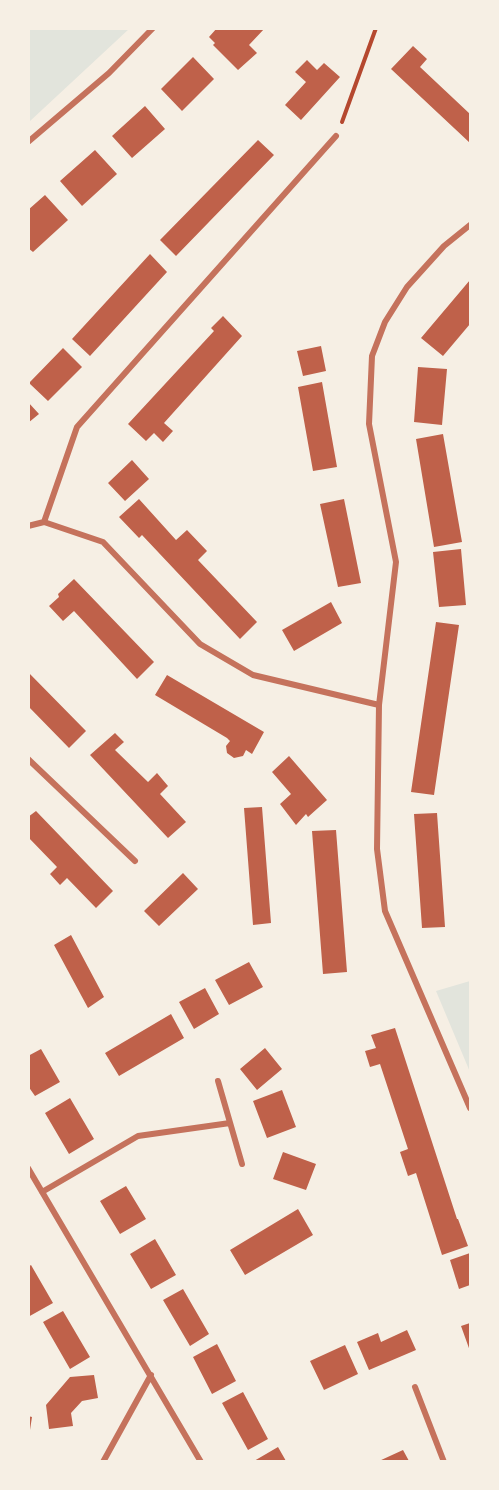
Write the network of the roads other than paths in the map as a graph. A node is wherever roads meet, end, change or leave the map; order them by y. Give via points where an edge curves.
1 (153, 28) edge
2 (336, 136) road end
3 (28, 142) edge
4 (471, 225) edge
5 (44, 522) junction
6 (28, 526) edge
7 (379, 705) junction
8 (28, 759) edge
9 (135, 861) dead end
10 (218, 1081) dead end
11 (471, 1108) edge
12 (230, 1123) junction
13 (242, 1164) dead end
14 (28, 1168) edge
15 (42, 1192) junction
16 (151, 1375) junction
17 (415, 1387) dead end
18 (103, 1461) edge
19 (201, 1461) edge
20 (444, 1461) edge

1 - 3 street via 109,73
2 - 5 street via 77,427
4 - 7 street via 444,246 407,287 385,322 372,357 369,424 396,562
5 - 6 street
5 - 7 street via 103,542 200,644 253,675
7 - 11 street via 376,849 385,911
8 - 9 street
10 - 12 street
12 - 13 street
12 - 15 street via 138,1136
14 - 15 street
15 - 16 street
16 - 18 street
16 - 19 street
17 - 20 street

